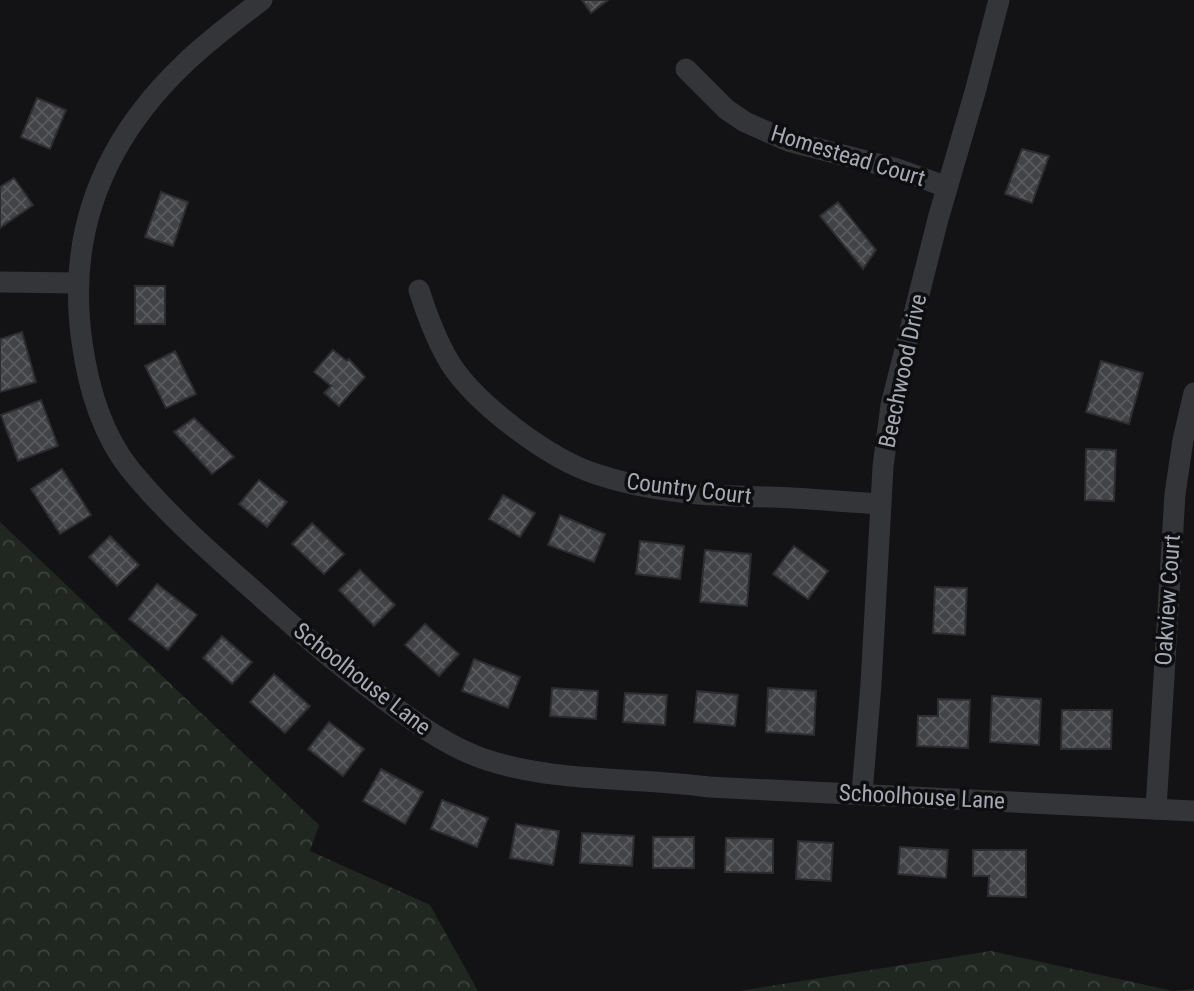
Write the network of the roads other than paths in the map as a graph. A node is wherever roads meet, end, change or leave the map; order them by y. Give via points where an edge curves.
1 (262, 0) edge
2 (999, 0) edge
3 (234, 9) edge
4 (686, 69) dead end
5 (947, 187) junction
6 (0, 282) edge
7 (78, 283) junction
8 (419, 290) dead end
9 (1194, 393) edge
10 (881, 504) junction
11 (862, 793) junction
12 (1156, 809) junction
13 (1194, 811) edge

1 - 3 street, Schoolhouse Lane
2 - 5 street, Beechwood Drive
3 - 7 street, Schoolhouse Lane via 146,104 115,152 92,202
4 - 5 street, Homestead Court via 726,109 755,127 788,141
5 - 10 street, Beechwood Drive via 891,405
6 - 7 street
7 - 11 street, Schoolhouse Lane via 80,331 94,400 129,467 187,532 234,575 351,674 435,736 487,760 591,778
8 - 10 street, Country Court via 452,366 484,402 524,434 593,474 646,488 712,495
9 - 12 street, Oakview Court via 1175,494
10 - 11 street, Beechwood Drive
11 - 12 street, Schoolhouse Lane
12 - 13 street, Schoolhouse Lane

